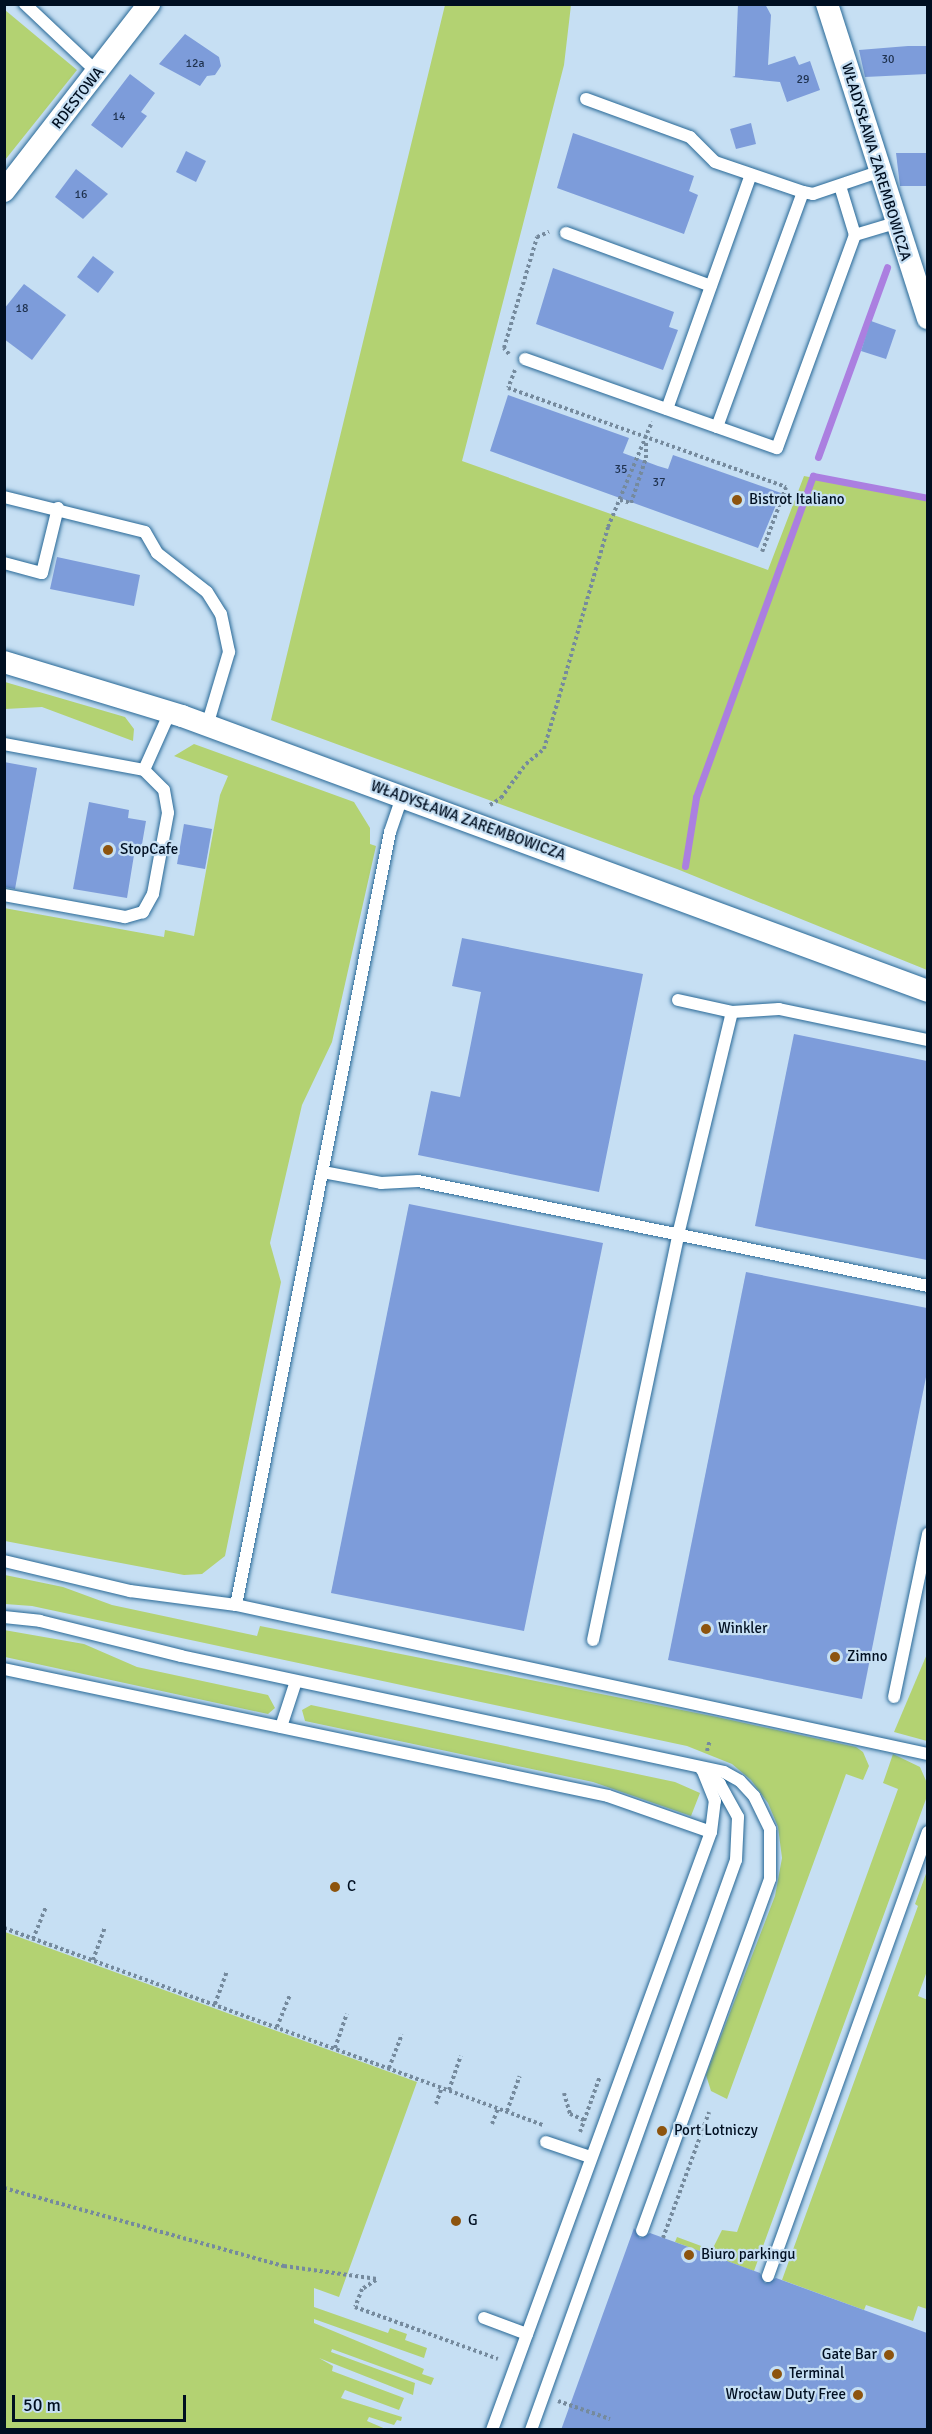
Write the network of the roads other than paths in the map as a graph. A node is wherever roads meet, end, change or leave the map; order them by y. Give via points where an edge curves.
1 (25, 4) edge
2 (149, 4) edge
3 (827, 4) edge
4 (98, 74) junction
5 (586, 99) dead end
6 (878, 172) junction
7 (751, 175) junction
8 (840, 186) junction
9 (4, 190) edge
10 (804, 192) junction
11 (895, 223) junction
12 (566, 233) road end
13 (855, 235) junction
14 (711, 286) junction
15 (927, 318) edge
16 (522, 358) road end
17 (662, 408) junction
18 (717, 427) junction
19 (4, 497) edge
20 (58, 508) junction
21 (4, 563) edge
22 (4, 662) edge
23 (170, 712) junction
24 (207, 726) junction
25 (4, 744) edge
26 (144, 770) junction
27 (402, 797) junction
28 (4, 895) edge
29 (927, 991) edge
30 (678, 1000) dead end
31 (732, 1012) junction
32 (927, 1040) edge
33 (323, 1172) junction
34 (678, 1235) junction
35 (927, 1286) edge
36 (927, 1534) edge
37 (4, 1561) edge
38 (236, 1605) junction
39 (4, 1617) edge
40 (593, 1640) dead end
41 (6, 1669) edge
42 (296, 1681) junction
43 (894, 1697) dead end
44 (281, 1727) junction
45 (927, 1754) edge
46 (701, 1769) junction
47 (711, 1832) junction
48 (927, 1832) edge
49 (546, 2142) dead end
50 (590, 2157) junction
51 (642, 2230) dead end
52 (768, 2276) dead end
53 (484, 2318) dead end
54 (527, 2334) junction
55 (492, 2430) edge
56 (531, 2430) edge

1 - 4 lane
2 - 4 street, RDESTOWA
3 - 6 street, WŁADYSŁAWA ZAREMBOWICZA
4 - 9 street, RDESTOWA
5 - 7 lane via 690,137 715,162
6 - 8 lane
6 - 11 street, WŁADYSŁAWA ZAREMBOWICZA
7 - 10 lane
7 - 14 lane
8 - 10 lane via 813,195
8 - 13 lane
10 - 18 lane
11 - 13 lane
11 - 15 street, WŁADYSŁAWA ZAREMBOWICZA
12 - 14 lane
13 - 18 lane via 777,448
14 - 17 lane
16 - 17 lane
17 - 18 lane
19 - 20 lane
20 - 21 lane via 42,573
20 - 24 lane via 146,532 157,553 197,582 215,603 226,627 230,651
22 - 23 street, WŁADYSŁAWA ZAREMBOWICZA
23 - 24 street, WŁADYSŁAWA ZAREMBOWICZA
23 - 26 lane
24 - 27 street, WŁADYSŁAWA ZAREMBOWICZA
25 - 26 lane
26 - 28 lane via 164,790 168,813 153,894 143,912 125,917
27 - 29 street, WŁADYSŁAWA ZAREMBOWICZA
27 - 33 lane via 390,832
30 - 31 lane
31 - 32 lane via 779,1009
31 - 34 lane
33 - 34 lane via 381,1183 418,1181
33 - 38 lane
34 - 35 lane
34 - 40 lane
36 - 43 lane
37 - 38 lane via 142,1593
38 - 45 lane
39 - 42 lane via 40,1621
41 - 44 lane
42 - 44 lane
42 - 46 lane
44 - 47 lane via 608,1796
46 - 47 lane via 715,1801
46 - 51 lane via 724,1772 754,1796 770,1829 772,1866 767,1892
46 - 56 lane via 731,1798 740,1834 736,1860
47 - 50 lane
48 - 52 lane
49 - 50 lane
50 - 54 lane
53 - 54 lane
54 - 55 lane

